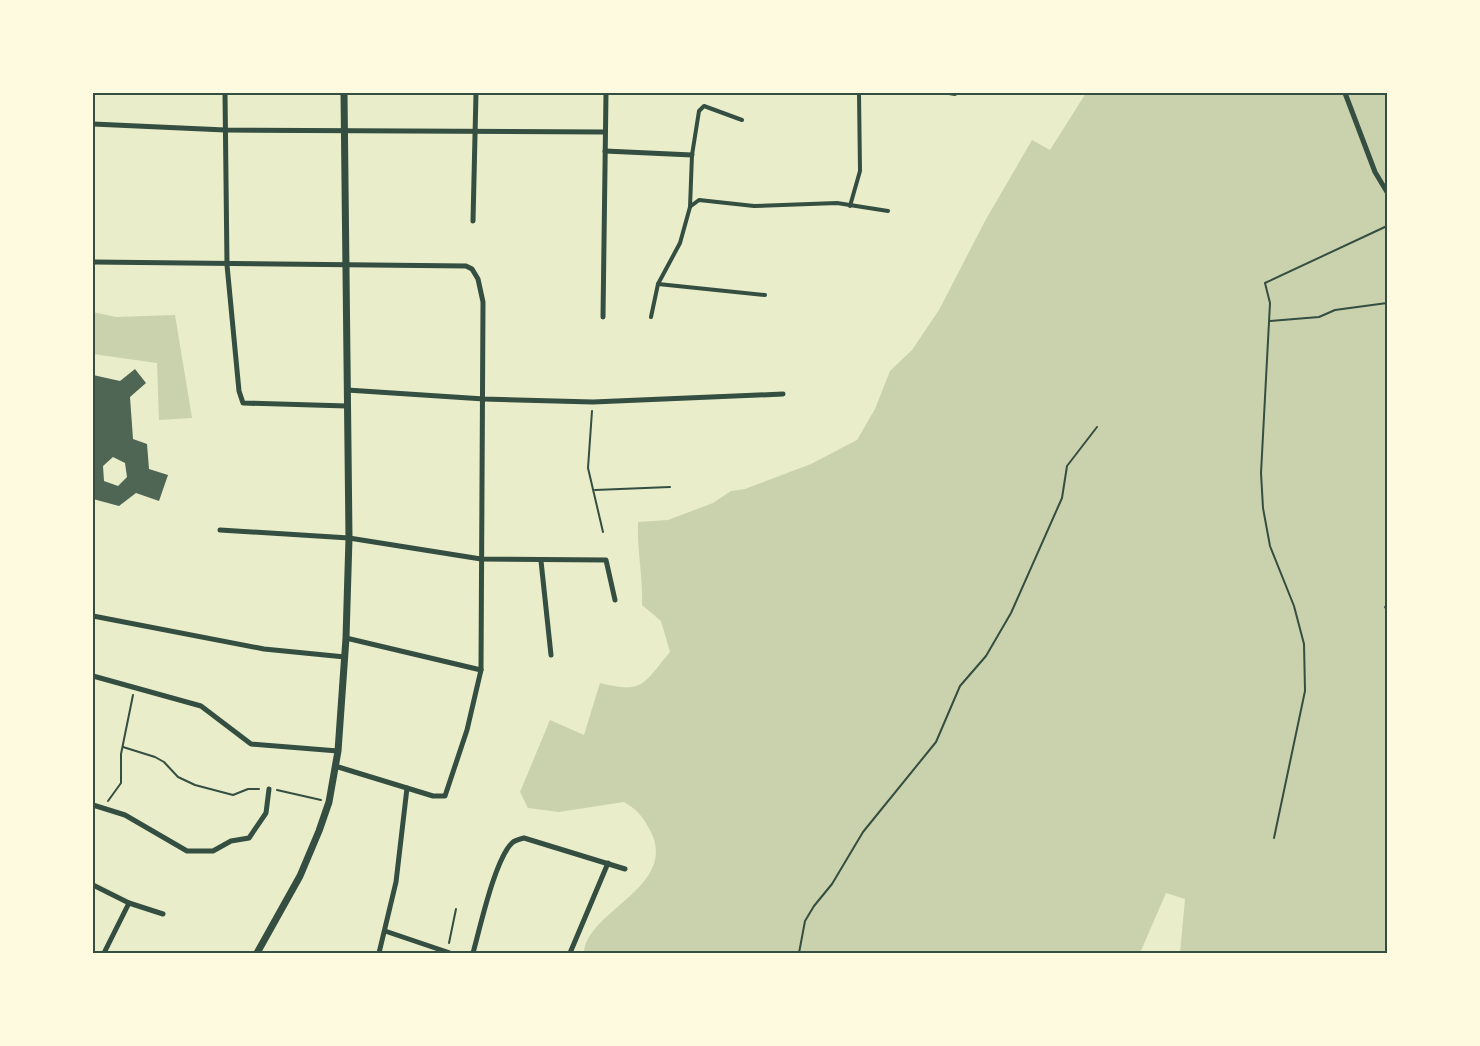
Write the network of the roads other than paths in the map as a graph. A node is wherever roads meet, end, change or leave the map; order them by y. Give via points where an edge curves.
1 (225, 93) edge
2 (344, 93) edge
3 (476, 93) edge
4 (606, 93) edge
5 (859, 93) edge
6 (949, 93) edge
7 (1345, 93) edge
8 (955, 94) edge
9 (742, 120) dead end
10 (93, 124) edge
11 (225, 130) junction
12 (345, 131) junction
13 (475, 132) junction
14 (605, 132) junction
15 (605, 151) junction
16 (692, 155) junction
17 (1387, 192) edge
18 (690, 207) junction
19 (850, 207) junction
20 (888, 212) dead end
21 (473, 221) dead end
22 (93, 262) edge
23 (346, 264) junction
24 (227, 265) junction
25 (658, 284) junction
26 (765, 295) dead end
27 (603, 318) dead end
28 (651, 318) dead end
29 (348, 390) junction
30 (783, 394) dead end
31 (484, 399) junction
32 (348, 406) junction
33 (220, 530) dead end
34 (349, 538) junction
35 (481, 559) junction
36 (541, 561) junction
37 (615, 600) dead end
38 (93, 616) edge
39 (346, 638) junction
40 (550, 655) dead end
41 (345, 657) junction
42 (481, 670) junction
43 (93, 676) edge
44 (338, 751) junction
45 (335, 766) junction
46 (407, 788) junction
47 (268, 789) road end
48 (93, 805) edge
49 (608, 863) junction
50 (625, 869) dead end
51 (93, 885) edge
52 (129, 903) junction
53 (163, 914) dead end
54 (385, 931) junction
55 (104, 953) edge
56 (257, 953) edge
57 (380, 953) edge
58 (448, 953) edge
59 (473, 953) edge
60 (570, 953) edge

1 - 11 street
2 - 12 street
3 - 13 street
4 - 14 street
5 - 19 street via 860,171
6 - 8 street
7 - 17 street via 1375,172
9 - 16 street via 704,106 699,111
10 - 11 street
11 - 12 street
11 - 24 street
12 - 13 street
12 - 23 street
13 - 14 street
13 - 21 street
14 - 15 street
15 - 16 street
15 - 27 street
16 - 18 street
18 - 19 street via 699,200 754,206 837,203
18 - 25 street via 680,243
19 - 20 street
22 - 24 street
23 - 24 street
23 - 29 street
23 - 31 street via 472,269 483,302
24 - 32 street via 238,391 243,403
25 - 26 street
25 - 28 street
29 - 31 street
29 - 32 street
30 - 31 street via 593,402
31 - 35 street
32 - 34 street
33 - 34 street
34 - 35 street
34 - 39 street
35 - 36 street
35 - 42 street
36 - 37 street via 606,560
36 - 40 street
38 - 41 street via 264,649
39 - 41 street
39 - 42 street
41 - 44 street
42 - 46 street via 467,730 445,796
43 - 44 street via 201,706 251,744
44 - 45 street
45 - 46 street
45 - 56 street via 329,802 300,876
46 - 54 street via 396,882
47 - 48 street via 266,813 249,838 231,841 213,851 188,851 145,825
49 - 50 street
49 - 59 street via 524,838 513,841 495,878
49 - 60 street
51 - 52 street
52 - 53 street
52 - 55 street
54 - 57 street
54 - 58 street

